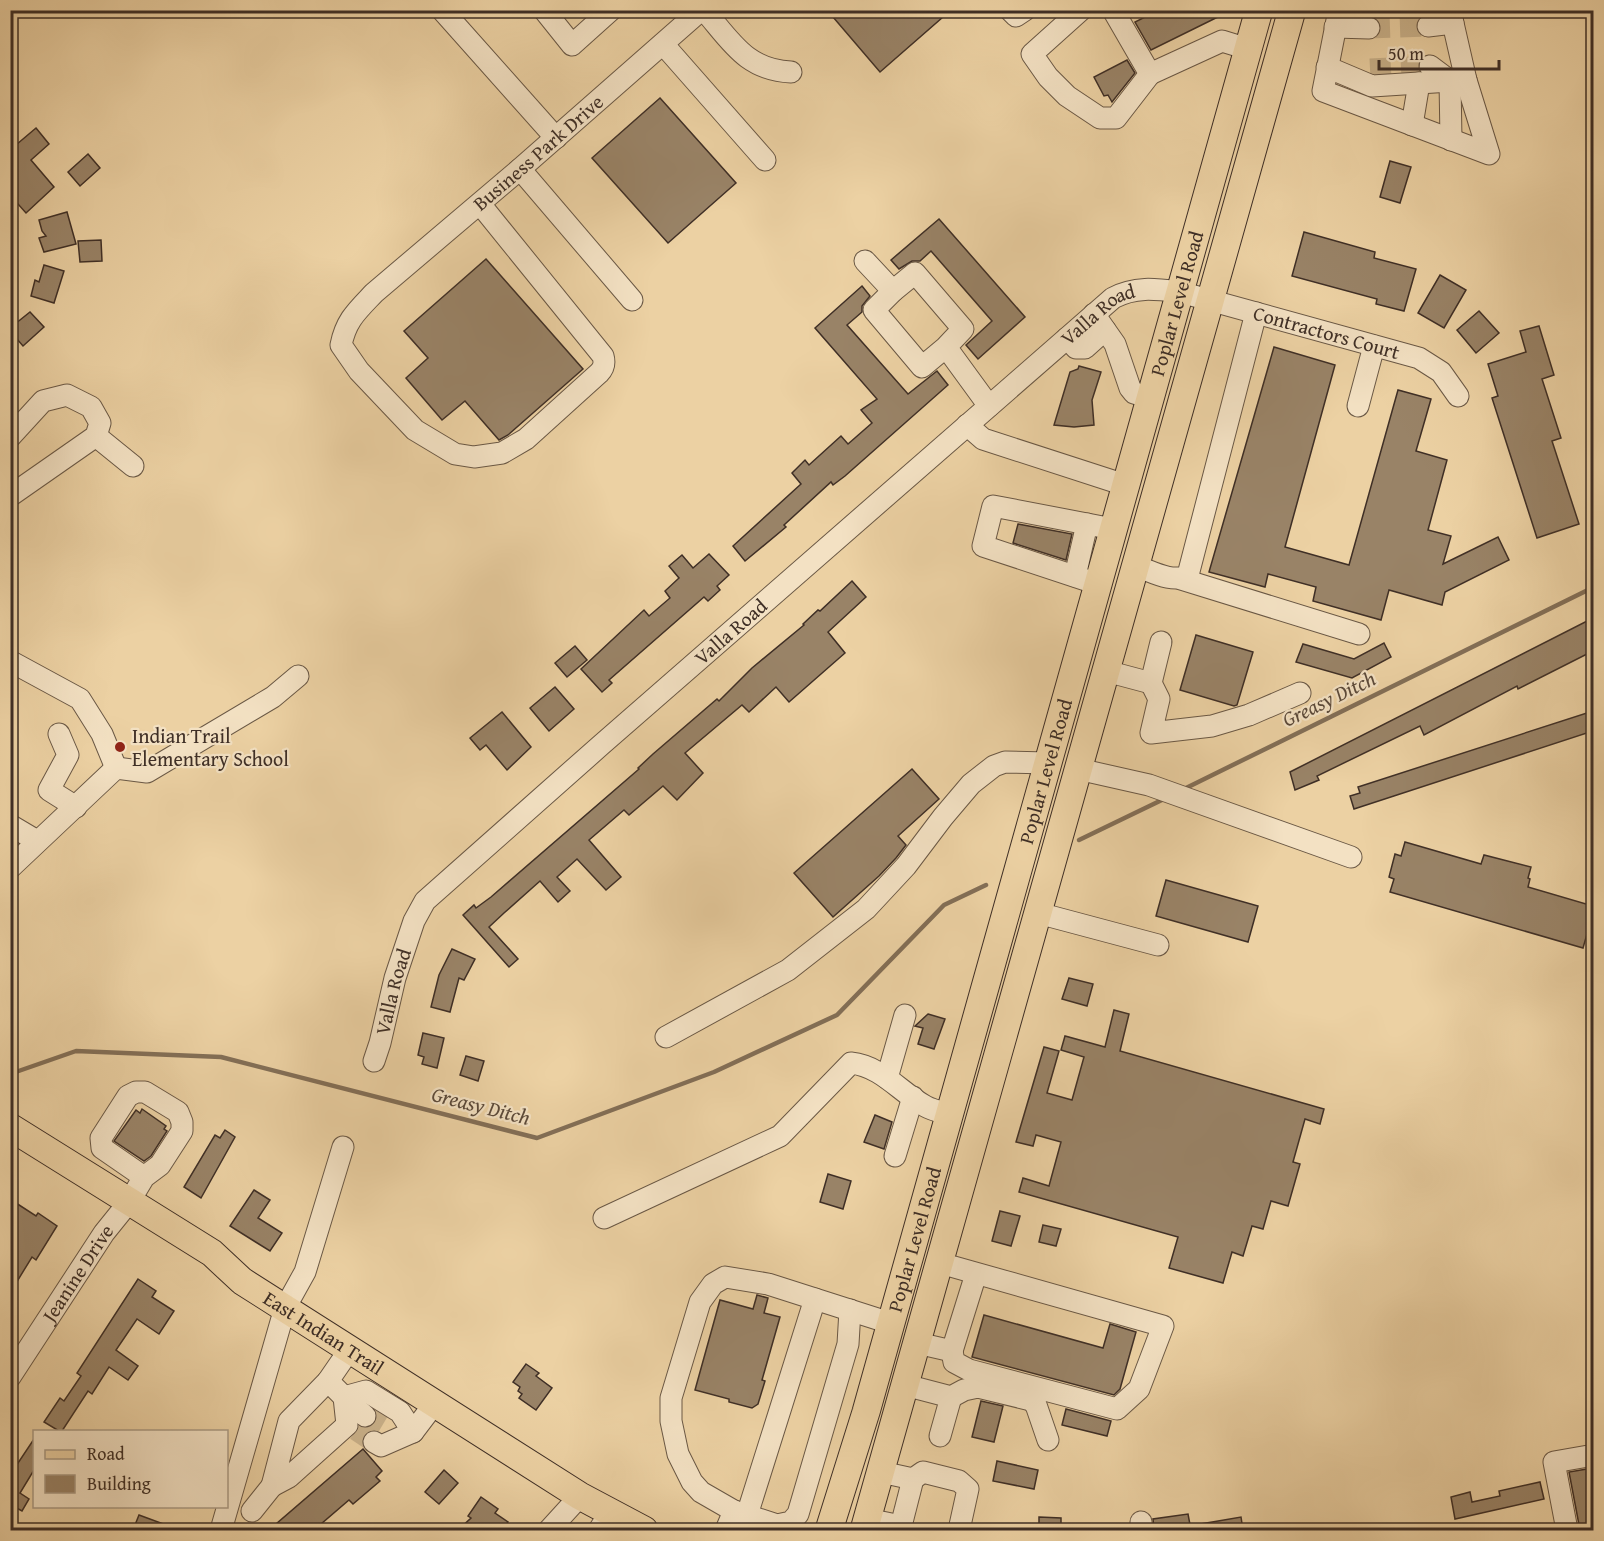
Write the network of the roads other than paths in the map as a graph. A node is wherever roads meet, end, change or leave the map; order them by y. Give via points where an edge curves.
1 (442, 10) edge
2 (544, 10) edge
3 (611, 10) edge
4 (702, 10) edge
5 (1010, 10) edge
6 (1025, 10) edge
7 (1081, 10) edge
8 (1113, 10) edge
9 (1259, 10) edge
10 (1292, 10) edge
11 (1452, 17) edge
12 (1337, 19) edge
13 (1428, 26) tunnel mouth
14 (1369, 28) tunnel mouth
15 (663, 44) junction
16 (1248, 49) junction
17 (1327, 67) junction
18 (791, 72) dead end
19 (1150, 74) junction
20 (1424, 74) junction
21 (1365, 77) junction
22 (1458, 80) junction
23 (1372, 110) junction
24 (1412, 125) junction
25 (556, 138) junction
26 (1451, 140) junction
27 (765, 160) dead end
28 (520, 169) junction
29 (480, 204) junction
30 (865, 261) dead end
31 (893, 291) junction
32 (1180, 292) junction
33 (632, 300) dead end
34 (1210, 301) junction
35 (1256, 313) junction
36 (1100, 322) junction
37 (1374, 346) junction
38 (946, 348) junction
39 (1458, 396) dead end
40 (1150, 398) junction
41 (989, 406) junction
42 (1358, 406) dead end
43 (967, 425) junction
44 (96, 436) junction
45 (10, 437) edge
46 (133, 466) dead end
47 (1125, 485) junction
48 (10, 496) edge
49 (1100, 526) junction
50 (1136, 566) junction
51 (1180, 579) junction
52 (1086, 580) junction
53 (1359, 634) dead end
54 (1161, 642) dead end
55 (10, 661) edge
56 (1106, 671) junction
57 (298, 676) dead end
58 (1151, 683) junction
59 (1300, 693) dead end
60 (59, 734) dead end
61 (1048, 763) junction
62 (116, 768) junction
63 (1078, 769) junction
64 (76, 807) junction
65 (10, 825) edge
66 (37, 841) junction
67 (1351, 857) dead end
68 (10, 868) edge
69 (1038, 913) junction
70 (1158, 945) dead end
71 (904, 1015) dead end
72 (666, 1036) dead end
73 (374, 1060) dead end
74 (887, 1078) junction
75 (913, 1097) junction
76 (948, 1114) junction
77 (10, 1127) edge
78 (343, 1147) dead end
79 (895, 1156) dead end
80 (144, 1178) dead end
81 (129, 1202) junction
82 (604, 1218) dead end
83 (940, 1263) junction
84 (976, 1274) junction
85 (815, 1299) junction
86 (285, 1308) junction
87 (850, 1310) junction
88 (890, 1323) junction
89 (917, 1343) junction
90 (350, 1349) junction
91 (952, 1351) junction
92 (10, 1377) edge
93 (328, 1381) junction
94 (905, 1385) junction
95 (344, 1397) junction
96 (951, 1397) junction
97 (435, 1403) junction
98 (365, 1428) junction
99 (413, 1431) junction
100 (940, 1436) dead end
101 (1048, 1440) dead end
102 (245, 1452) junction
103 (1593, 1455) edge
104 (277, 1462) junction
105 (881, 1472) junction
106 (913, 1479) junction
107 (272, 1486) junction
108 (580, 1496) junction
109 (228, 1507) edge
110 (228, 1508) edge
111 (252, 1511) dead end
112 (736, 1519) edge
113 (604, 1522) edge
114 (866, 1525) edge
115 (901, 1528) edge
116 (221, 1530) edge
117 (549, 1530) edge
118 (644, 1530) edge
119 (829, 1530) edge
120 (959, 1530) edge
121 (1567, 1530) edge

1 - 25 street
2 - 3 street via 572,45
4 - 15 street, Business Park Drive
4 - 18 street via 757,65
5 - 6 street via 1016,16
7 - 19 street via 1032,54 1067,96 1100,118 1116,118
8 - 19 street
9 - 16 main road, Poplar Level Road
10 - 34 main road, Poplar Level Road
11 - 13 street
11 - 22 street
12 - 14 street
12 - 17 street
15 - 25 street, Business Park Drive
15 - 27 street
16 - 19 street via 1222,41
16 - 32 main road, Poplar Level Road
17 - 21 street
17 - 23 street via 1323,91
20 - 21 street
20 - 22 street
20 - 24 street
21 - 23 street
22 - 26 street
22 - 26 street via 1489,154
23 - 24 street
24 - 26 street
25 - 28 street, Business Park Drive
28 - 29 street, Business Park Drive
28 - 33 street
29 - 29 street, Business Park Drive via 374,293 344,330 341,345 359,371 415,430 455,454 474,457 502,453 526,439 603,369 603,356
30 - 31 street
31 - 38 street via 915,273 963,329
31 - 38 street via 874,310 922,367
32 - 34 street, Contractors Court
32 - 36 street, Valla Road via 1125,291 1113,298
32 - 40 main road, Poplar Level Road
34 - 35 street, Contractors Court
34 - 50 main road, Poplar Level Road
35 - 37 street, Contractors Court
35 - 51 street via 1188,575
36 - 40 street via 1115,344 1130,388
36 - 41 street, Valla Road via 1067,338
37 - 39 street, Contractors Court via 1431,364
37 - 42 street
38 - 41 street
40 - 47 main road, Poplar Level Road
41 - 43 street, Valla Road
43 - 47 street via 983,439
43 - 73 street, Valla Road via 425,902 414,921 395,978
44 - 45 street via 100,423 91,407 67,394 44,401
44 - 46 street
44 - 48 street
47 - 49 main road, Poplar Level Road
49 - 52 main road, Poplar Level Road
49 - 52 street via 993,506 983,546
50 - 51 street
50 - 56 main road, Poplar Level Road
51 - 53 street
52 - 61 main road, Poplar Level Road
54 - 58 street
55 - 62 street via 80,699 102,734
56 - 58 street
56 - 63 main road, Poplar Level Road
57 - 62 street via 273,697 147,771
58 - 59 street via 1159,699 1151,733 1212,726
60 - 64 street via 68,755 49,790
61 - 72 street via 1005,762 994,766 971,784 906,867 866,909 788,970
61 - 76 main road, Poplar Level Road
62 - 64 street
63 - 67 street via 1154,788
63 - 69 main road, Poplar Level Road
64 - 66 street
65 - 66 street
66 - 68 street
69 - 70 street
69 - 83 main road, Poplar Level Road
71 - 74 street
74 - 75 street
74 - 82 street via 863,1064 851,1063 780,1136
75 - 76 street
75 - 79 street
76 - 88 main road, Poplar Level Road
77 - 81 main road, East Indian Trail
78 - 86 street via 305,1272
80 - 81 street, Jeanine Drive
81 - 86 main road, East Indian Trail via 212,1253 242,1281
81 - 92 street, Jeanine Drive via 104,1233
83 - 84 street
83 - 89 main road, Poplar Level Road
84 - 91 street
84 - 91 street via 1162,1326 1138,1389 1117,1409 969,1370 954,1362
85 - 87 street
85 - 112 street
85 - 112 street via 768,1284 725,1277 713,1284 700,1302 671,1398 671,1421 678,1454 692,1482
86 - 90 main road, East Indian Trail
86 - 102 street
87 - 88 street
87 - 112 street via 848,1344 798,1514 791,1522 777,1525
88 - 119 main road, Poplar Level Road
89 - 91 street
89 - 94 main road, Poplar Level Road
90 - 93 street
90 - 97 main road, East Indian Trail
93 - 95 street
93 - 104 street via 289,1421
94 - 96 street
94 - 105 main road, Poplar Level Road
95 - 98 street
95 - 99 street via 366,1391 400,1412
96 - 100 street
96 - 101 street via 978,1387 1031,1400
97 - 99 street
97 - 108 main road, East Indian Trail
98 - 99 street
98 - 107 street
102 - 104 street
102 - 109 street
103 - 121 street via 1554,1462
104 - 107 street
105 - 106 street
105 - 114 main road, Poplar Level Road
106 - 115 street
106 - 120 street via 923,1472 959,1481 968,1490
107 - 111 street
108 - 113 main road, East Indian Trail
108 - 117 street
110 - 116 street
113 - 118 main road, East Indian Trail
114 - 115 street

